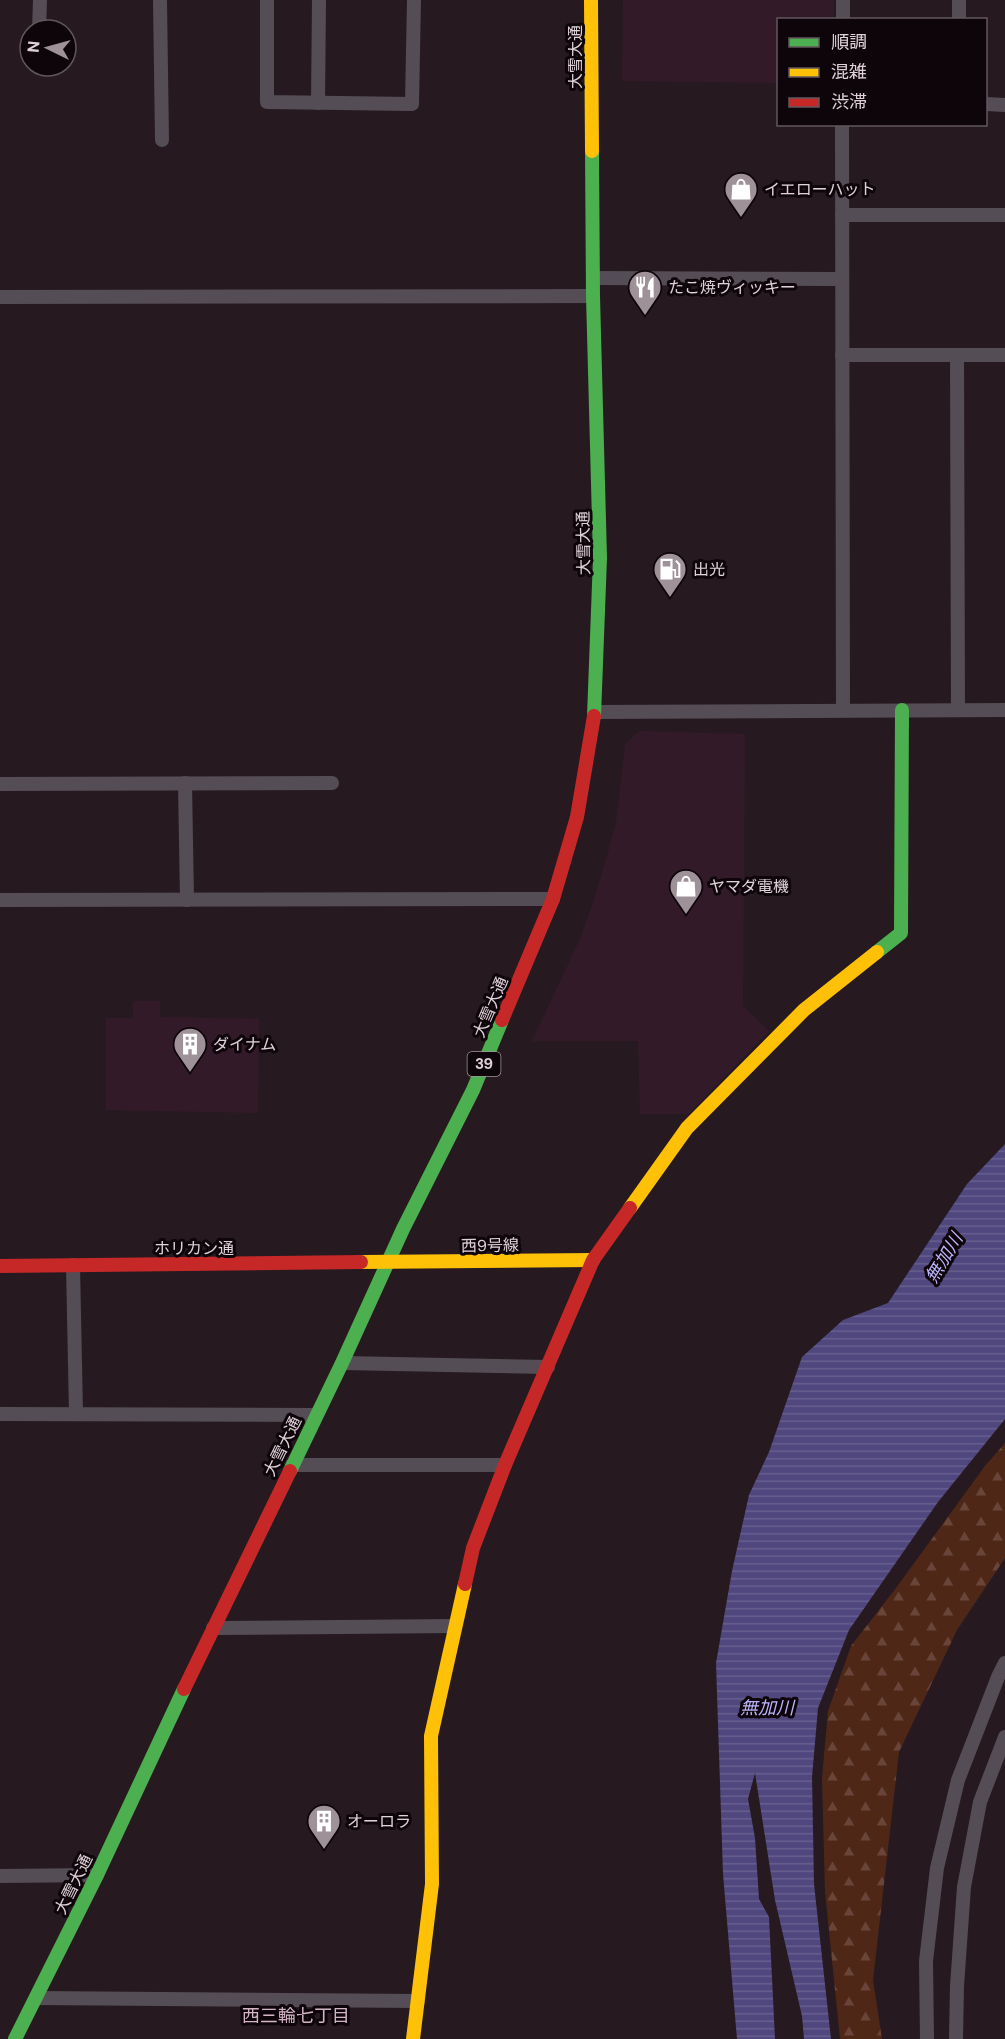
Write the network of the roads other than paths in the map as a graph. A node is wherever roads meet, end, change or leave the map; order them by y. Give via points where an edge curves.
1 (40, 0) edge
2 (160, 0) edge
3 (267, 0) edge
4 (319, 0) edge
5 (414, 0) edge
6 (591, 0) edge
7 (843, 0) edge
8 (959, 0) edge
9 (39, 18) edge
10 (843, 18) edge
11 (959, 18) edge
12 (318, 103) junction
13 (987, 104) edge
14 (1005, 105) edge
15 (842, 126) edge
16 (162, 140) dead end
17 (842, 214) junction
18 (1005, 215) edge
19 (593, 278) junction
20 (842, 279) junction
21 (593, 296) junction
22 (0, 297) edge
23 (842, 355) junction
24 (957, 355) junction
25 (1005, 355) edge
26 (843, 710) junction
27 (902, 710) junction
28 (958, 710) junction
29 (1005, 710) edge
30 (595, 712) junction
31 (185, 783) junction
32 (332, 783) dead end
33 (0, 784) edge
34 (553, 899) junction
35 (0, 900) edge
36 (187, 900) junction
37 (593, 1260) junction
38 (388, 1263) junction
39 (74, 1265) junction
40 (0, 1266) edge
41 (342, 1363) junction
42 (548, 1367) junction
43 (76, 1413) junction
44 (0, 1414) edge
45 (315, 1415) junction
46 (292, 1465) junction
47 (505, 1465) junction
48 (455, 1626) junction
49 (213, 1628) junction
50 (1005, 1664) edge
51 (1005, 1737) edge
52 (97, 1875) junction
53 (0, 1876) edge
54 (36, 1998) junction
55 (418, 2001) junction
56 (15, 2039) edge
57 (413, 2039) edge
58 (927, 2039) edge
59 (956, 2039) edge

1 - 9 street
2 - 16 street
3 - 12 street via 267,102
4 - 12 street
5 - 12 street via 412,104
6 - 19 main road, 大雪大通 / 39
7 - 10 street
8 - 11 street
13 - 14 street
15 - 17 street
17 - 18 street
17 - 20 street
19 - 20 street
19 - 21 main road, 大雪大通 / 39
20 - 23 street
21 - 22 street
21 - 30 main road, 大雪大通 / 39 via 600,558
23 - 24 street
23 - 26 street
24 - 25 street
24 - 28 street
26 - 27 street
26 - 30 street
27 - 28 street
27 - 37 main road via 901,933 804,1010 687,1128
28 - 29 street
30 - 34 main road, 大雪大通 / 39 via 577,817
31 - 32 street
31 - 33 street
31 - 36 street
34 - 36 street
34 - 38 main road, 大雪大通 / 39 via 473,1090
35 - 36 street
37 - 38 main road, 西9号線
37 - 42 main road
38 - 39 main road, ホリカン通
38 - 41 main road, 大雪大通 / 39
39 - 40 main road, ホリカン通
39 - 43 street
41 - 42 street
41 - 45 main road, 大雪大通 / 39
42 - 47 main road
43 - 44 street
43 - 45 street
45 - 46 main road, 大雪大通 / 39
46 - 47 street
46 - 49 main road, 大雪大通 / 39
47 - 48 main road via 473,1548
48 - 49 street
48 - 55 main road via 431,1736 432,1884
49 - 52 main road, 大雪大通 / 39
50 - 58 street via 958,1780 937,1868 926,1961
51 - 59 street via 980,1802 964,1887
52 - 53 street
52 - 54 main road, 大雪大通 / 39
54 - 55 street
54 - 56 main road, 大雪大通 / 39
55 - 57 main road

